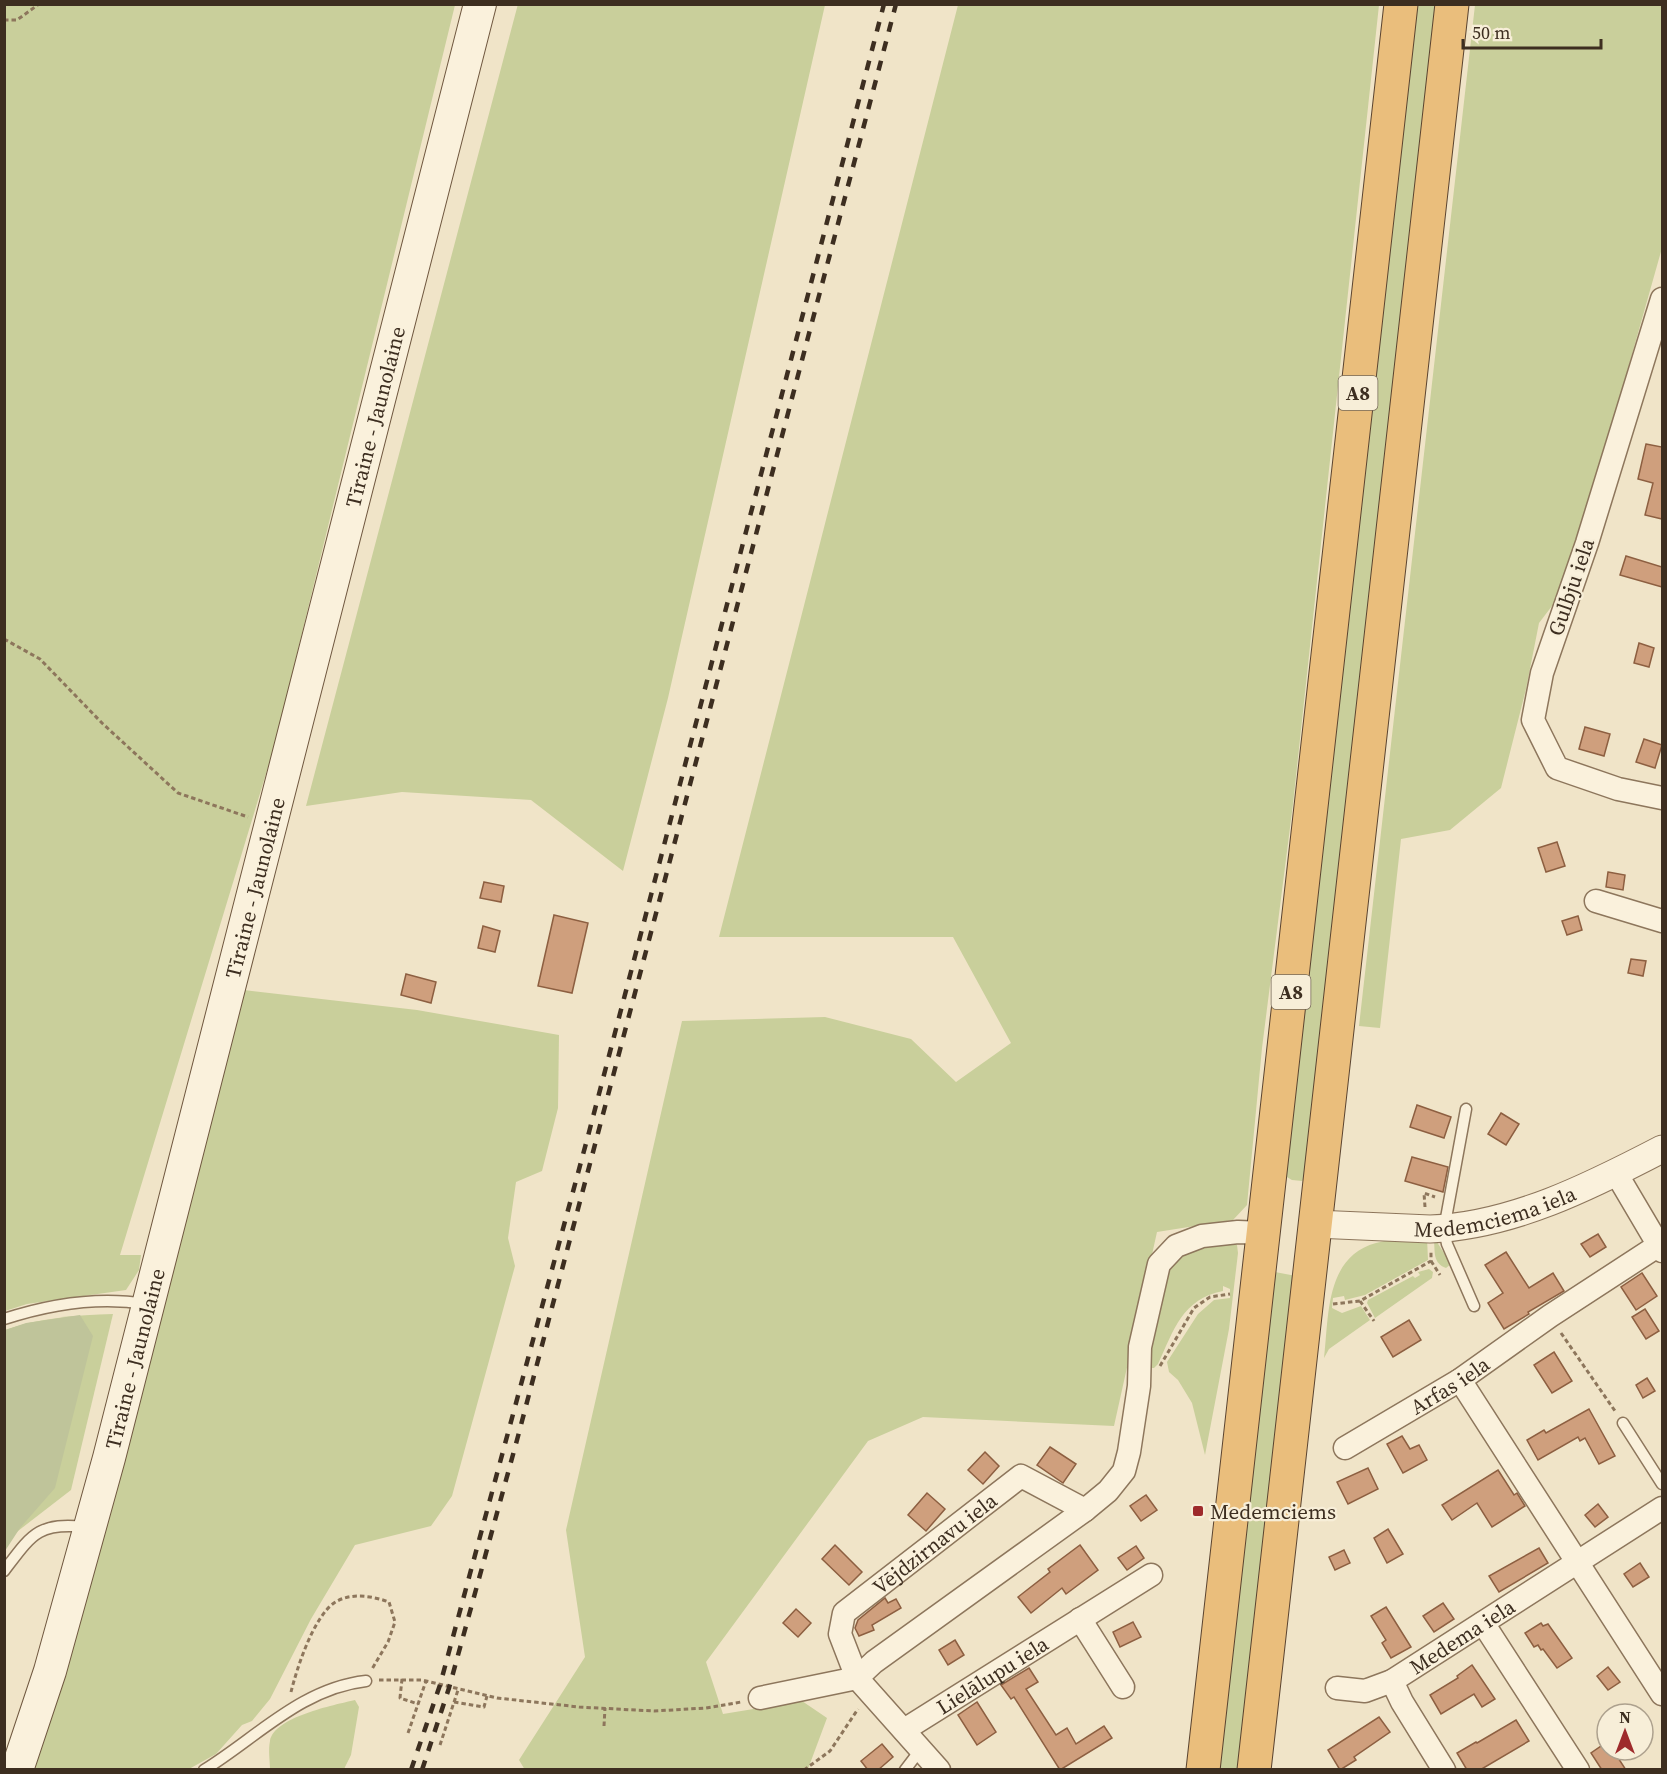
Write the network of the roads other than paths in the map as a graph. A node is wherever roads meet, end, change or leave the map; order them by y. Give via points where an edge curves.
1 (480, 4) edge
2 (1401, 4) edge
3 (1452, 4) edge
4 (1662, 299) edge
5 (1662, 798) edge
6 (1596, 901) dead end
7 (1662, 921) edge
8 (1466, 1109) dead end
9 (1662, 1149) edge
10 (1616, 1173) junction
11 (1315, 1224) junction
12 (1435, 1231) junction
13 (1263, 1233) junction
14 (1660, 1248) edge
15 (149, 1305) junction
16 (1474, 1306) dead end
17 (4, 1319) edge
18 (1460, 1380) junction
19 (1623, 1423) road end
20 (1346, 1448) dead end
21 (1662, 1484) edge
22 (1662, 1508) edge
23 (1085, 1510) junction
24 (90, 1527) junction
25 (1579, 1562) junction
26 (4, 1571) edge
27 (1151, 1575) dead end
28 (1080, 1619) junction
29 (1483, 1623) junction
30 (857, 1678) junction
31 (366, 1681) road end
32 (1392, 1681) junction
33 (1123, 1687) dead end
34 (1337, 1688) dead end
35 (1662, 1694) edge
36 (760, 1698) road end
37 (904, 1730) junction
38 (922, 1748) junction
39 (17, 1770) edge
40 (204, 1770) edge
41 (905, 1770) edge
42 (939, 1770) edge
43 (1203, 1770) edge
44 (1254, 1770) edge
45 (1444, 1770) edge
46 (1578, 1770) edge

1 - 15 main road, Tīraine - Jaunolaine
2 - 13 highway, A8
3 - 11 highway, A8
4 - 5 street, Gulbju iela via 1587,543 1542,673 1533,720 1557,768 1618,789
6 - 7 street
8 - 12 lane via 1448,1201
9 - 10 street, Medemciema iela
10 - 12 street, Medemciema iela via 1532,1208
10 - 14 street
11 - 12 street, Medemciema iela
11 - 44 highway, A8
12 - 16 lane via 1447,1244
13 - 23 street via 1202,1236 1176,1246 1159,1264 1140,1347 1139,1386 1124,1471
13 - 43 highway, A8
14 - 18 street, Arfas iela via 1550,1316
15 - 17 lane via 90,1300
15 - 24 main road, Tīraine - Jaunolaine
18 - 20 street, Arfas iela
18 - 25 street
19 - 21 lane
22 - 25 street, Medema iela
23 - 30 street
23 - 30 street, Vējdzirnavu iela via 1021,1476 844,1613 840,1634
24 - 26 lane via 65,1525 44,1529 28,1540
24 - 39 main road, Tīraine - Jaunolaine via 47,1681
25 - 29 street, Medema iela
25 - 35 street
27 - 28 street, Lielālupu iela
28 - 33 street
28 - 37 street, Lielālupu iela
29 - 32 street, Medema iela
29 - 46 street
30 - 36 street
30 - 37 street
31 - 40 lane via 319,1694
32 - 34 street, Medema iela via 1365,1690
32 - 45 street
37 - 38 street
38 - 41 lane
38 - 42 street

